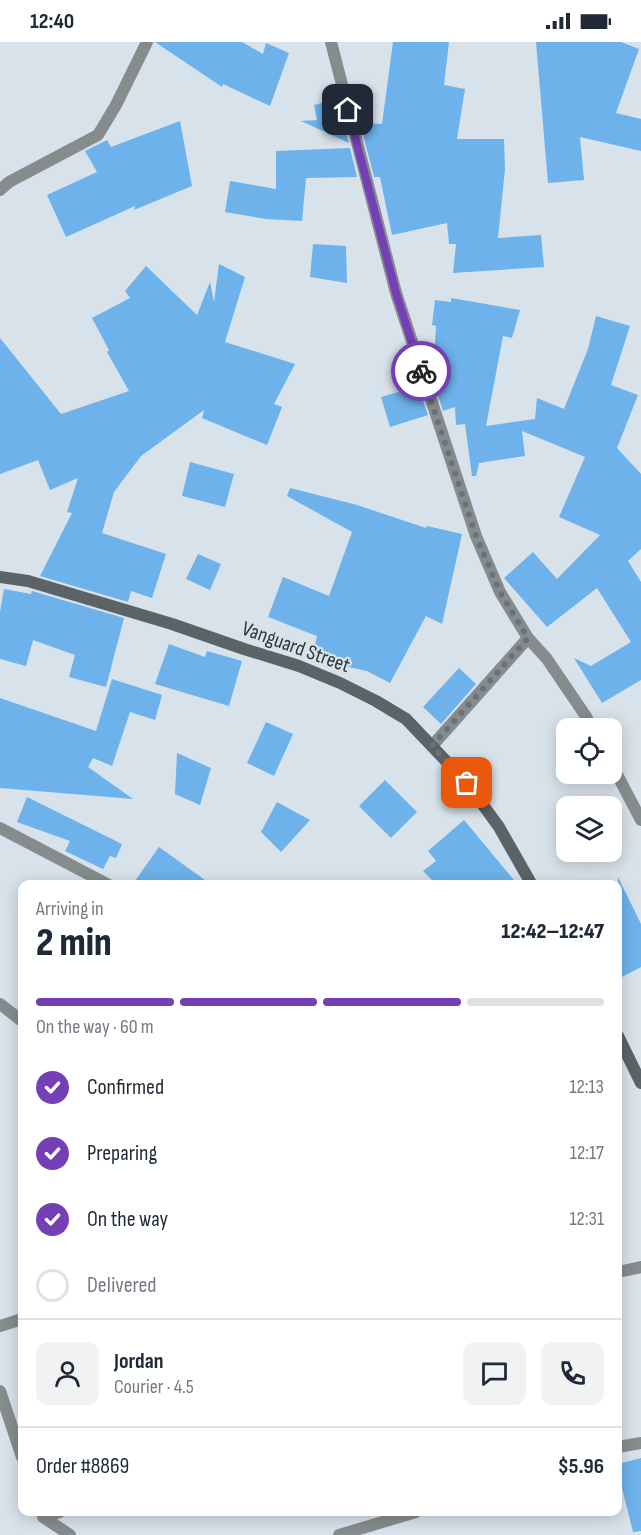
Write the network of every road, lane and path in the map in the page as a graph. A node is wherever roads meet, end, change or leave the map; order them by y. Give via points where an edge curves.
1 (147, 42) edge
2 (331, 42) edge
3 (0, 190) edge
4 (0, 577) edge
5 (528, 638) junction
6 (587, 718) edge
7 (432, 746) junction
8 (622, 784) edge
9 (641, 819) edge
10 (0, 828) edge
11 (99, 880) edge
12 (529, 880) edge
13 (0, 1004) edge
14 (18, 1018) edge
15 (622, 1044) edge
16 (641, 1083) edge
17 (641, 1267) edge
18 (622, 1271) edge
19 (18, 1320) edge
20 (0, 1326) edge
21 (0, 1391) edge
22 (641, 1443) edge
23 (18, 1446) edge
24 (622, 1446) edge
25 (43, 1516) edge
26 (397, 1516) edge
27 (70, 1535) edge
28 (339, 1535) edge

1 - 3 street via 98,135
2 - 5 street via 410,337 476,536 500,592
4 - 7 street, Vanguard Street via 28,581 117,607 299,666 376,701 406,720
5 - 6 street
5 - 7 street
7 - 12 street, Vanguard Street via 493,818
8 - 9 street
10 - 11 street
13 - 14 street
15 - 16 street
17 - 18 street
19 - 20 street
21 - 23 street
22 - 24 street
25 - 27 street
26 - 28 street

